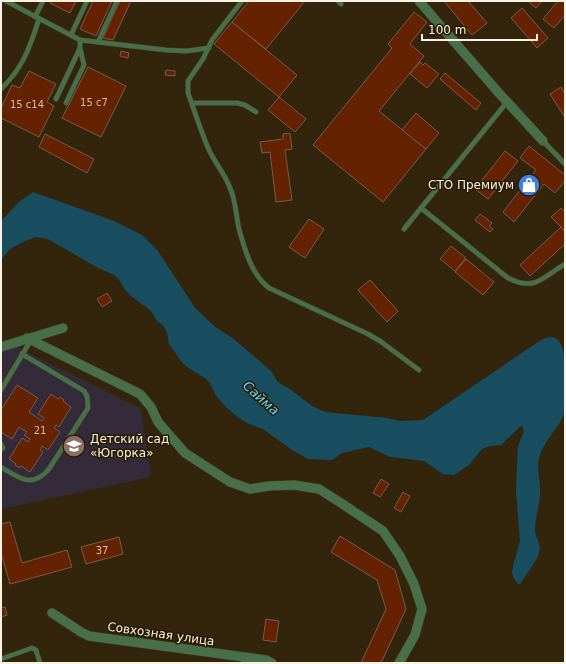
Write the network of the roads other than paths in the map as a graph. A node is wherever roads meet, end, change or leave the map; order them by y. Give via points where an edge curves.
1 (6, 1) edge
2 (43, 1) edge
3 (87, 1) edge
4 (117, 1) edge
5 (242, 1) edge
6 (419, 1) edge
7 (37, 18) junction
8 (71, 35) junction
9 (80, 40) junction
10 (98, 42) junction
11 (80, 48) junction
12 (208, 48) junction
13 (1, 89) edge
14 (56, 99) dead end
15 (507, 102) junction
16 (66, 103) dead end
17 (192, 103) junction
18 (256, 112) dead end
19 (543, 141) joint
20 (565, 164) edge
21 (421, 208) junction
22 (404, 229) dead end
23 (565, 264) edge
24 (63, 328) dead end
25 (29, 339) junction
26 (1, 347) edge
27 (22, 354) junction
28 (419, 370) dead end
29 (1, 390) edge
30 (1, 444) edge
31 (1, 450) edge
32 (1, 468) edge
33 (52, 613) dead end
34 (1, 659) edge
35 (256, 661) edge
36 (40, 663) edge
37 (243, 663) edge
38 (272, 663) edge
39 (399, 663) edge

1 - 7 lane
2 - 7 lane
3 - 8 lane
4 - 10 lane
5 - 12 lane
6 - 15 street
7 - 8 lane
7 - 13 lane via 24,60
8 - 9 lane
9 - 10 lane
9 - 11 lane
10 - 12 lane via 186,51
11 - 14 lane
11 - 16 lane via 84,65
12 - 17 lane via 188,81 188,93
15 - 19 street
15 - 21 lane
17 - 18 lane via 237,103
17 - 28 lane via 210,151 231,189 252,267 262,283 280,294 354,326 380,341
19 - 20 lane
21 - 22 lane
21 - 23 lane via 508,278 518,283 527,285 539,282
24 - 25 street
25 - 26 street
25 - 27 lane
25 - 39 street via 140,394 151,407 158,422 185,453 230,482 250,489 294,485 319,490 342,502 383,531 400,556 414,584 422,609 415,635
27 - 29 lane
27 - 32 lane via 84,391 88,408 50,469 44,474 26,481
30 - 31 lane
33 - 35 street, Совхозная улица via 90,636
34 - 36 lane via 32,648 36,650
35 - 37 lane
35 - 38 street, Совхозная улица via 266,660

